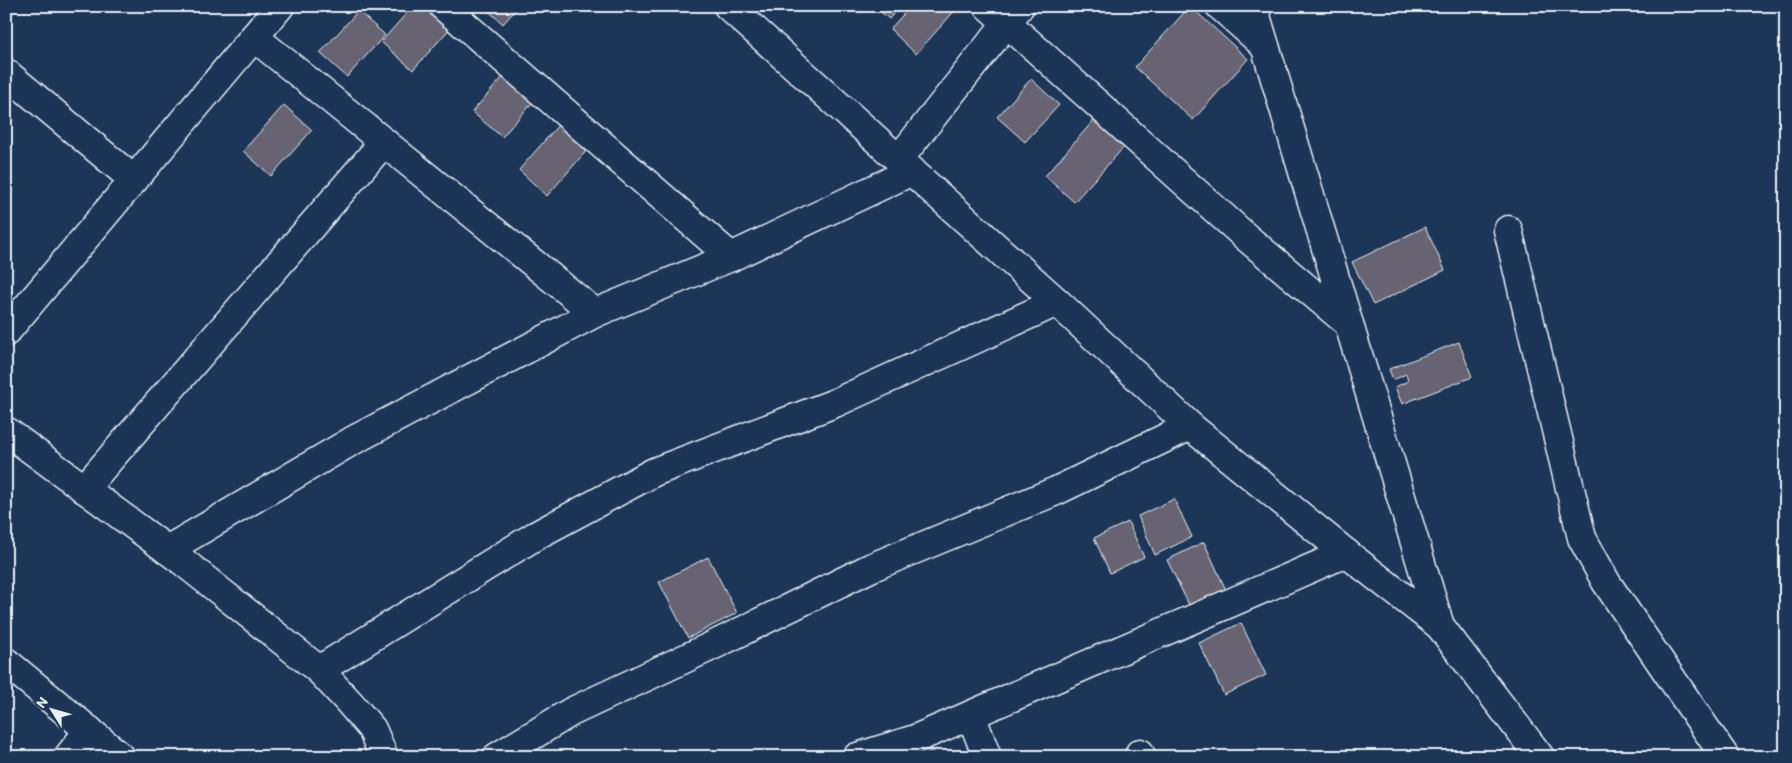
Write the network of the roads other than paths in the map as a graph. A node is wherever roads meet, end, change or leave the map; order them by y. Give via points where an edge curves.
1 (280, 6) edge
2 (443, 6) edge
3 (728, 6) edge
4 (1220, 6) edge
5 (1253, 6) edge
6 (1005, 12) edge
7 (254, 37) junction
8 (1265, 46) junction
9 (6, 73) edge
10 (384, 142) junction
11 (905, 165) junction
12 (134, 180) junction
13 (1508, 230) dead end
14 (731, 257) junction
15 (1057, 302) junction
16 (595, 313) junction
17 (1349, 324) junction
18 (6, 332) edge
19 (1190, 426) junction
20 (6, 431) edge
21 (84, 489) junction
22 (167, 550) junction
23 (1346, 552) junction
24 (1440, 626) junction
25 (319, 670) junction
26 (10, 673) edge
27 (970, 716) junction
28 (89, 730) junction
29 (68, 757) edge
30 (121, 757) edge
31 (384, 757) edge
32 (497, 757) edge
33 (856, 757) edge
34 (987, 757) edge
35 (1540, 757) edge
36 (1725, 757) edge

1 - 7 street
2 - 14 street
3 - 11 street
4 - 8 street
5 - 8 street
6 - 11 street
6 - 17 street via 1246,237
7 - 10 street
7 - 12 street
8 - 17 street
9 - 12 street
10 - 16 street
10 - 21 street
11 - 14 street
11 - 15 street
12 - 18 street
13 - 36 street via 1582,538 1606,582
14 - 16 street
15 - 19 street
15 - 25 street via 835,403 654,472 535,536
16 - 22 street via 352,441
17 - 24 street
19 - 23 street
19 - 32 street via 1056,491 870,568 571,712
20 - 21 street
21 - 22 street
22 - 25 street
23 - 24 street
23 - 27 street
24 - 35 street
25 - 31 street via 372,729
26 - 28 street
27 - 33 street via 915,739
27 - 34 street
28 - 29 street
28 - 30 street

